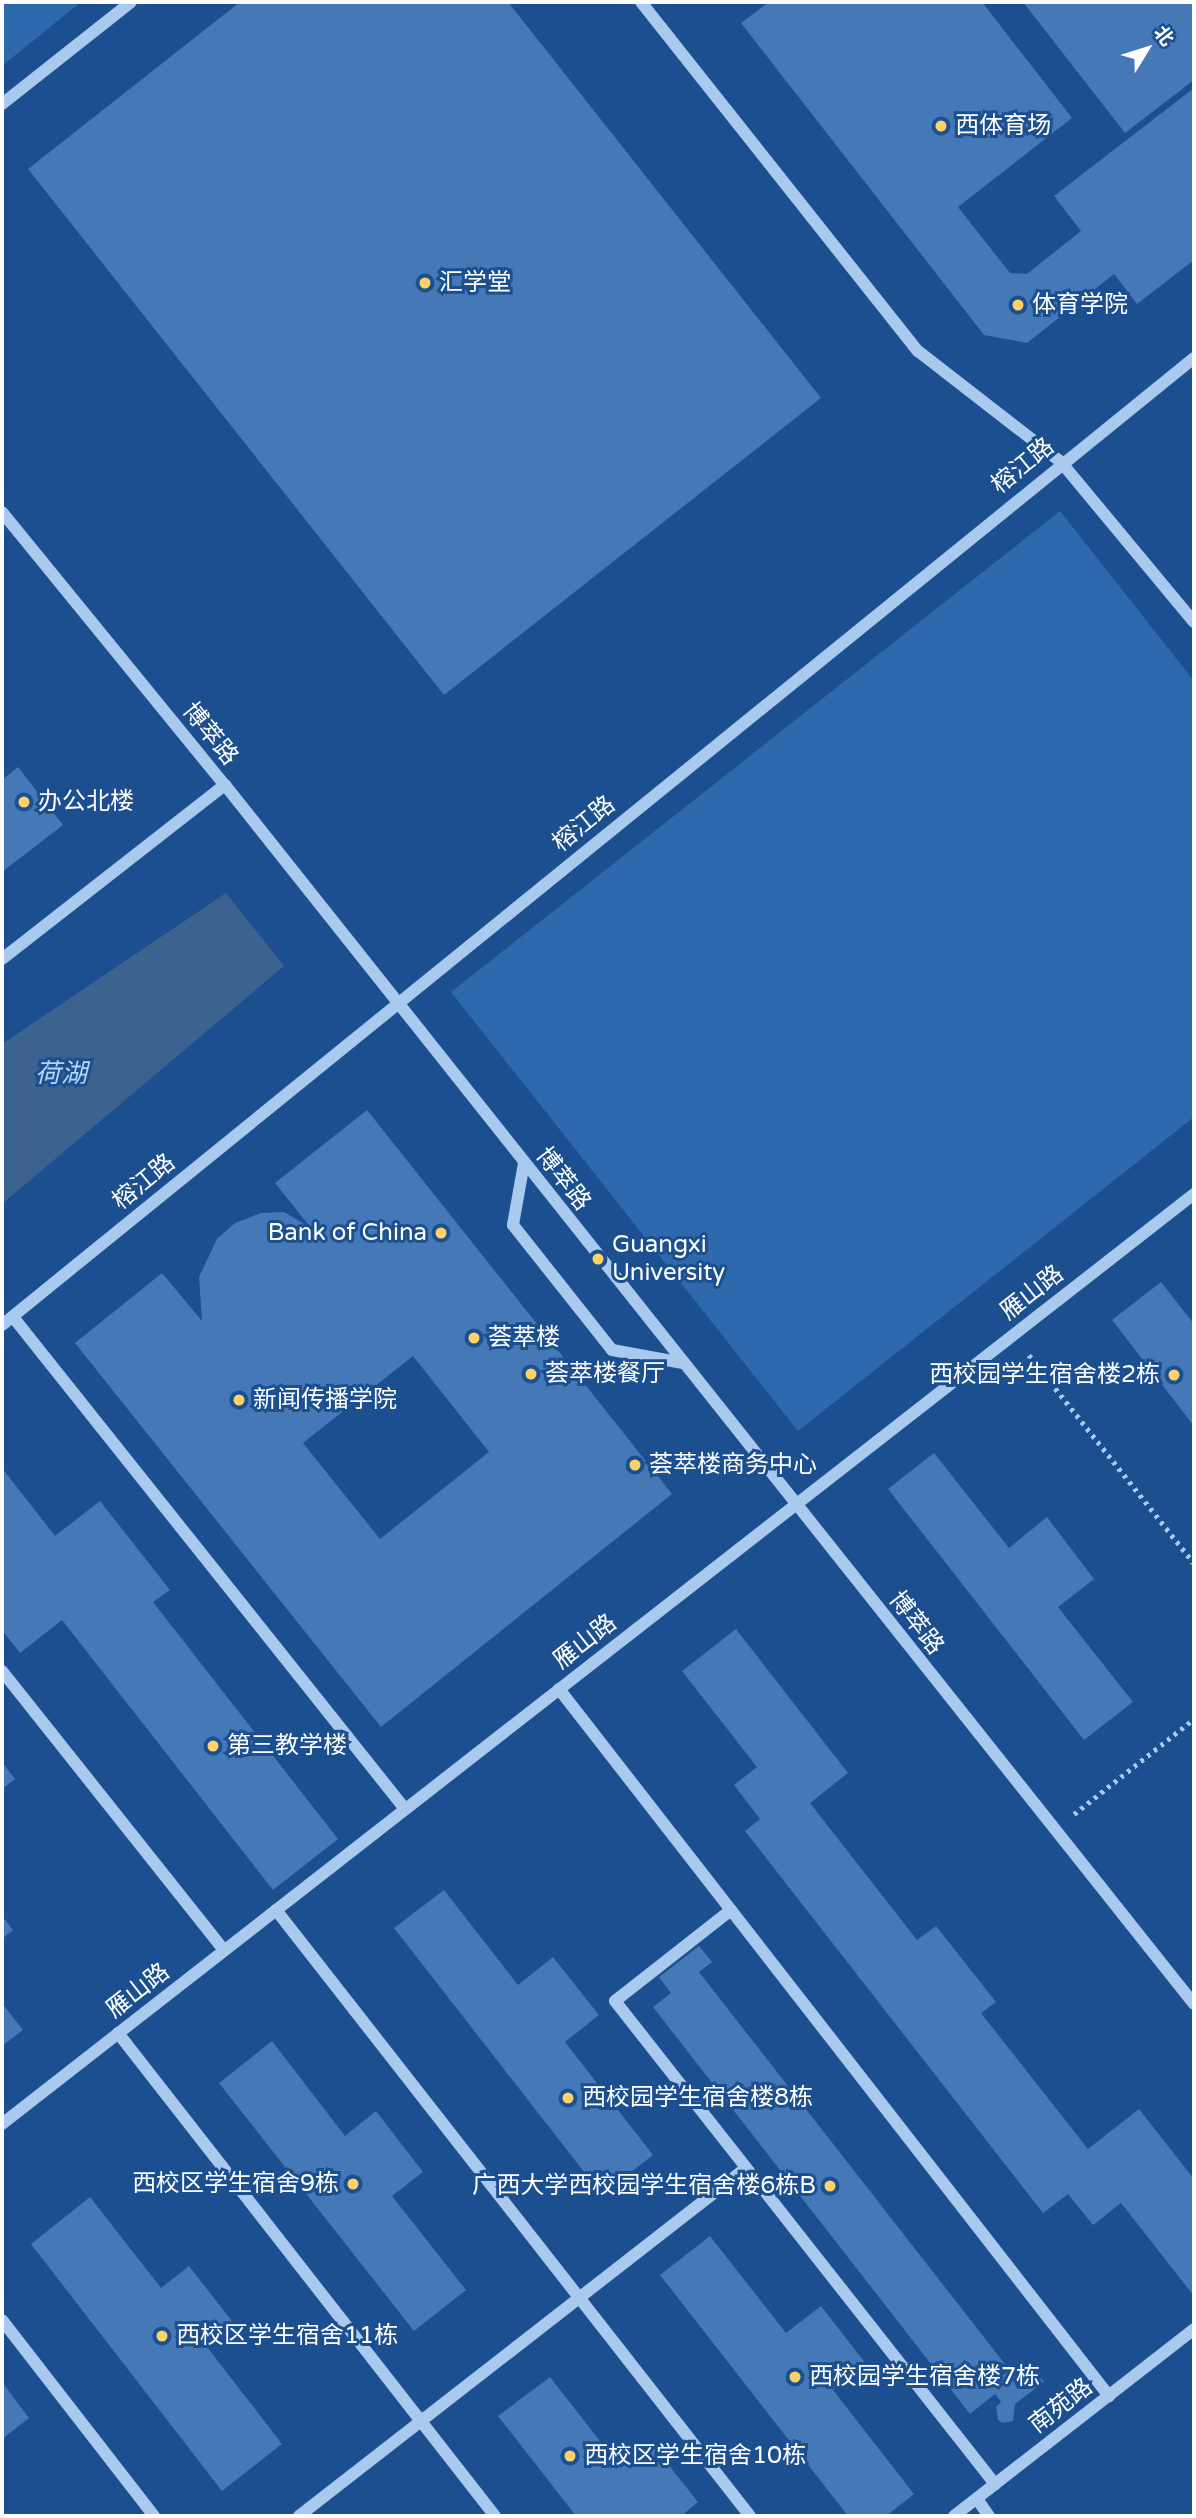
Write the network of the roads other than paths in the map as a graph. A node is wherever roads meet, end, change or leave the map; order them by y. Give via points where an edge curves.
1 (131, 2) edge
2 (641, 2) edge
3 (2, 104) edge
4 (1194, 358) edge
5 (1061, 462) junction
6 (2, 512) edge
7 (1194, 622) edge
8 (225, 785) junction
9 (2, 959) edge
10 (397, 1003) junction
11 (524, 1163) junction
12 (1194, 1194) edge
13 (13, 1317) junction
14 (2, 1325) edge
15 (683, 1363) junction
16 (796, 1505) junction
17 (2, 1671) edge
18 (559, 1689) junction
19 (405, 1809) junction
20 (276, 1910) junction
21 (731, 1910) junction
22 (224, 1950) junction
23 (1194, 2004) edge
24 (118, 2033) junction
25 (2, 2124) edge
26 (746, 2168) junction
27 (579, 2298) junction
28 (2, 2320) edge
29 (1194, 2329) edge
30 (1109, 2396) junction
31 (421, 2421) junction
32 (995, 2484) junction
33 (977, 2499) junction
34 (155, 2516) edge
35 (299, 2516) edge
36 (495, 2516) edge
37 (750, 2516) edge
38 (954, 2516) edge
39 (989, 2516) edge

1 - 3 street
2 - 5 street via 918,351
4 - 5 street, 榕江路
5 - 7 street
5 - 10 street, 榕江路
6 - 8 street, 博萃路
8 - 9 street
8 - 10 street, 博萃路
10 - 11 street, 博萃路
10 - 13 street, 榕江路
11 - 15 street, 博萃路
11 - 15 street via 513,1225 612,1350
12 - 16 street, 雁山路
13 - 14 street, 榕江路
13 - 19 street
15 - 16 street, 博萃路
16 - 18 street, 雁山路
16 - 23 street, 博萃路
17 - 22 street
18 - 19 street, 雁山路
18 - 21 street
19 - 20 street, 雁山路
20 - 22 street, 雁山路
20 - 27 street
21 - 26 street via 615,2001
21 - 30 street
22 - 24 street, 雁山路
24 - 25 street, 雁山路
24 - 31 street
26 - 27 street
26 - 32 street
27 - 31 street
27 - 37 street
28 - 34 street
29 - 30 street, 南苑路
30 - 32 street, 南苑路
31 - 35 street
31 - 36 street
32 - 33 street, 南苑路
33 - 38 street, 南苑路
33 - 39 street

